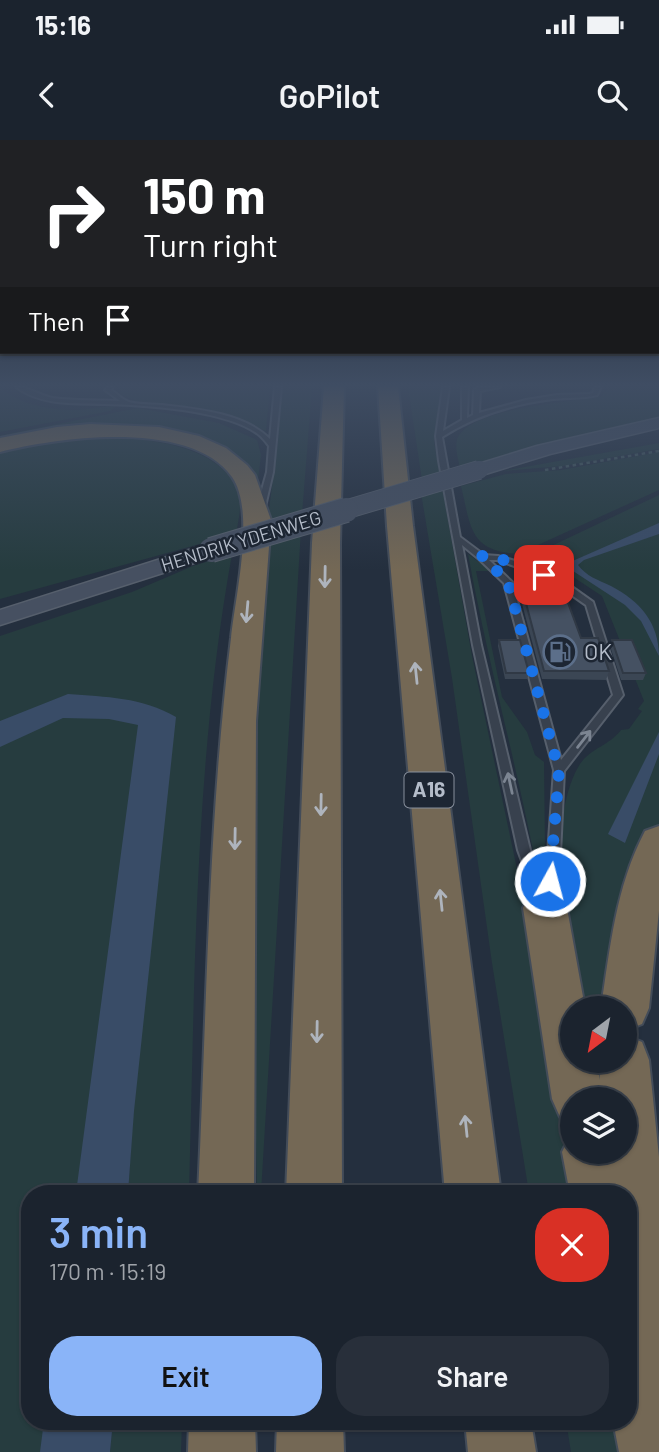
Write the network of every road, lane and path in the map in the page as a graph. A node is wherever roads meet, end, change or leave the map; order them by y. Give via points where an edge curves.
1 (203, 448) edge
2 (272, 448) edge
3 (331, 448) edge
4 (393, 448) edge
5 (441, 448) edge
6 (551, 448) edge
7 (620, 448) edge
8 (659, 451) edge
9 (479, 470) junction
10 (534, 471) dead end
11 (258, 520) junction
12 (458, 539) junction
13 (482, 556) junction
14 (1, 617) edge
15 (559, 771) junction
16 (659, 842) edge
17 (545, 908) junction
18 (626, 996) edge
19 (625, 1073) edge
20 (576, 1087) edge
21 (592, 1164) edge
22 (226, 1185) edge
23 (314, 1185) edge
24 (472, 1185) edge
25 (596, 1185) edge
26 (636, 1185) edge
27 (637, 1195) edge
28 (659, 1342) edge
29 (637, 1382) edge
30 (222, 1430) edge
31 (310, 1430) edge
32 (499, 1430) edge
33 (222, 1452) edge
34 (310, 1452) edge
35 (502, 1452) edge
36 (653, 1452) edge

1 - 11 highway via 222,456 246,479
2 - 11 lane
3 -> 23 highway
24 -> 4 highway, A16
5 - 12 lane
6 - 9 main road, HENDRIK YDENWEG
7 - 9 main road, HENDRIK YDENWEG
8 - 10 path
9 - 14 main road, HENDRIK YDENWEG, bridge
11 -> 22 highway via 238,721
12 - 13 lane
17 -> 12 lane via 524,850
13 - 15 lane via 508,582
15 -> 13 lane via 618,695 590,604 539,572
15 - 17 lane
16 - 18 highway via 636,915
17 - 20 highway
19 - 26 highway
21 - 25 highway
27 - 28 highway
29 - 36 highway
30 - 33 highway
31 - 34 highway
32 - 35 highway

